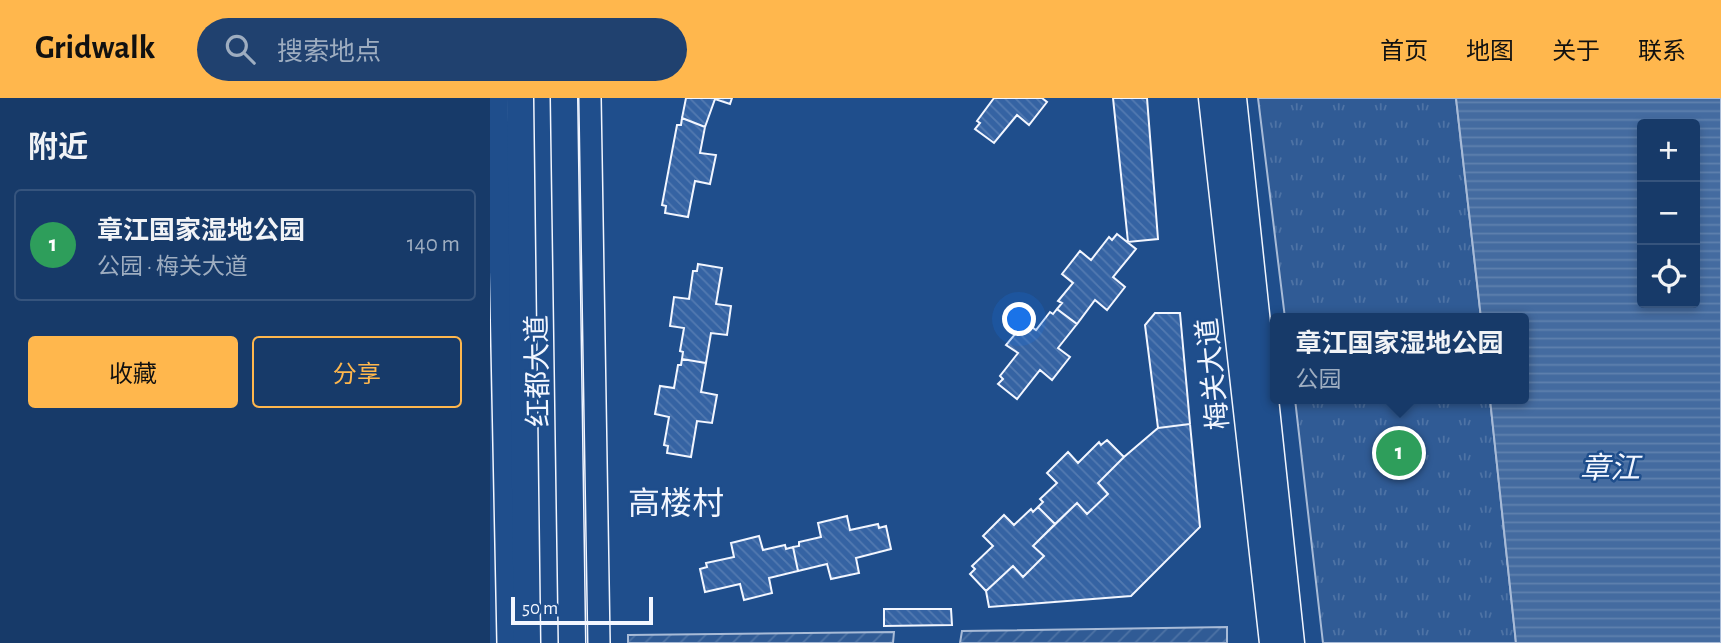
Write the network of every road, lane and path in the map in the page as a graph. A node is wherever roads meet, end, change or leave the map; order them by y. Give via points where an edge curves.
1 (497, 98) edge
2 (520, 98) edge
3 (564, 98) edge
4 (590, 98) edge
5 (1212, 98) edge
6 (1234, 98) edge
7 (508, 643) edge
8 (527, 643) edge
9 (572, 643) edge
10 (599, 643) edge
11 (1272, 643) edge
12 (1292, 643) edge

1 - 7 street
2 - 8 main road, 红都大道
3 - 9 main road, 红都大道
4 - 10 street
5 - 11 main road, 梅关大道
6 - 12 main road, 梅关大道

